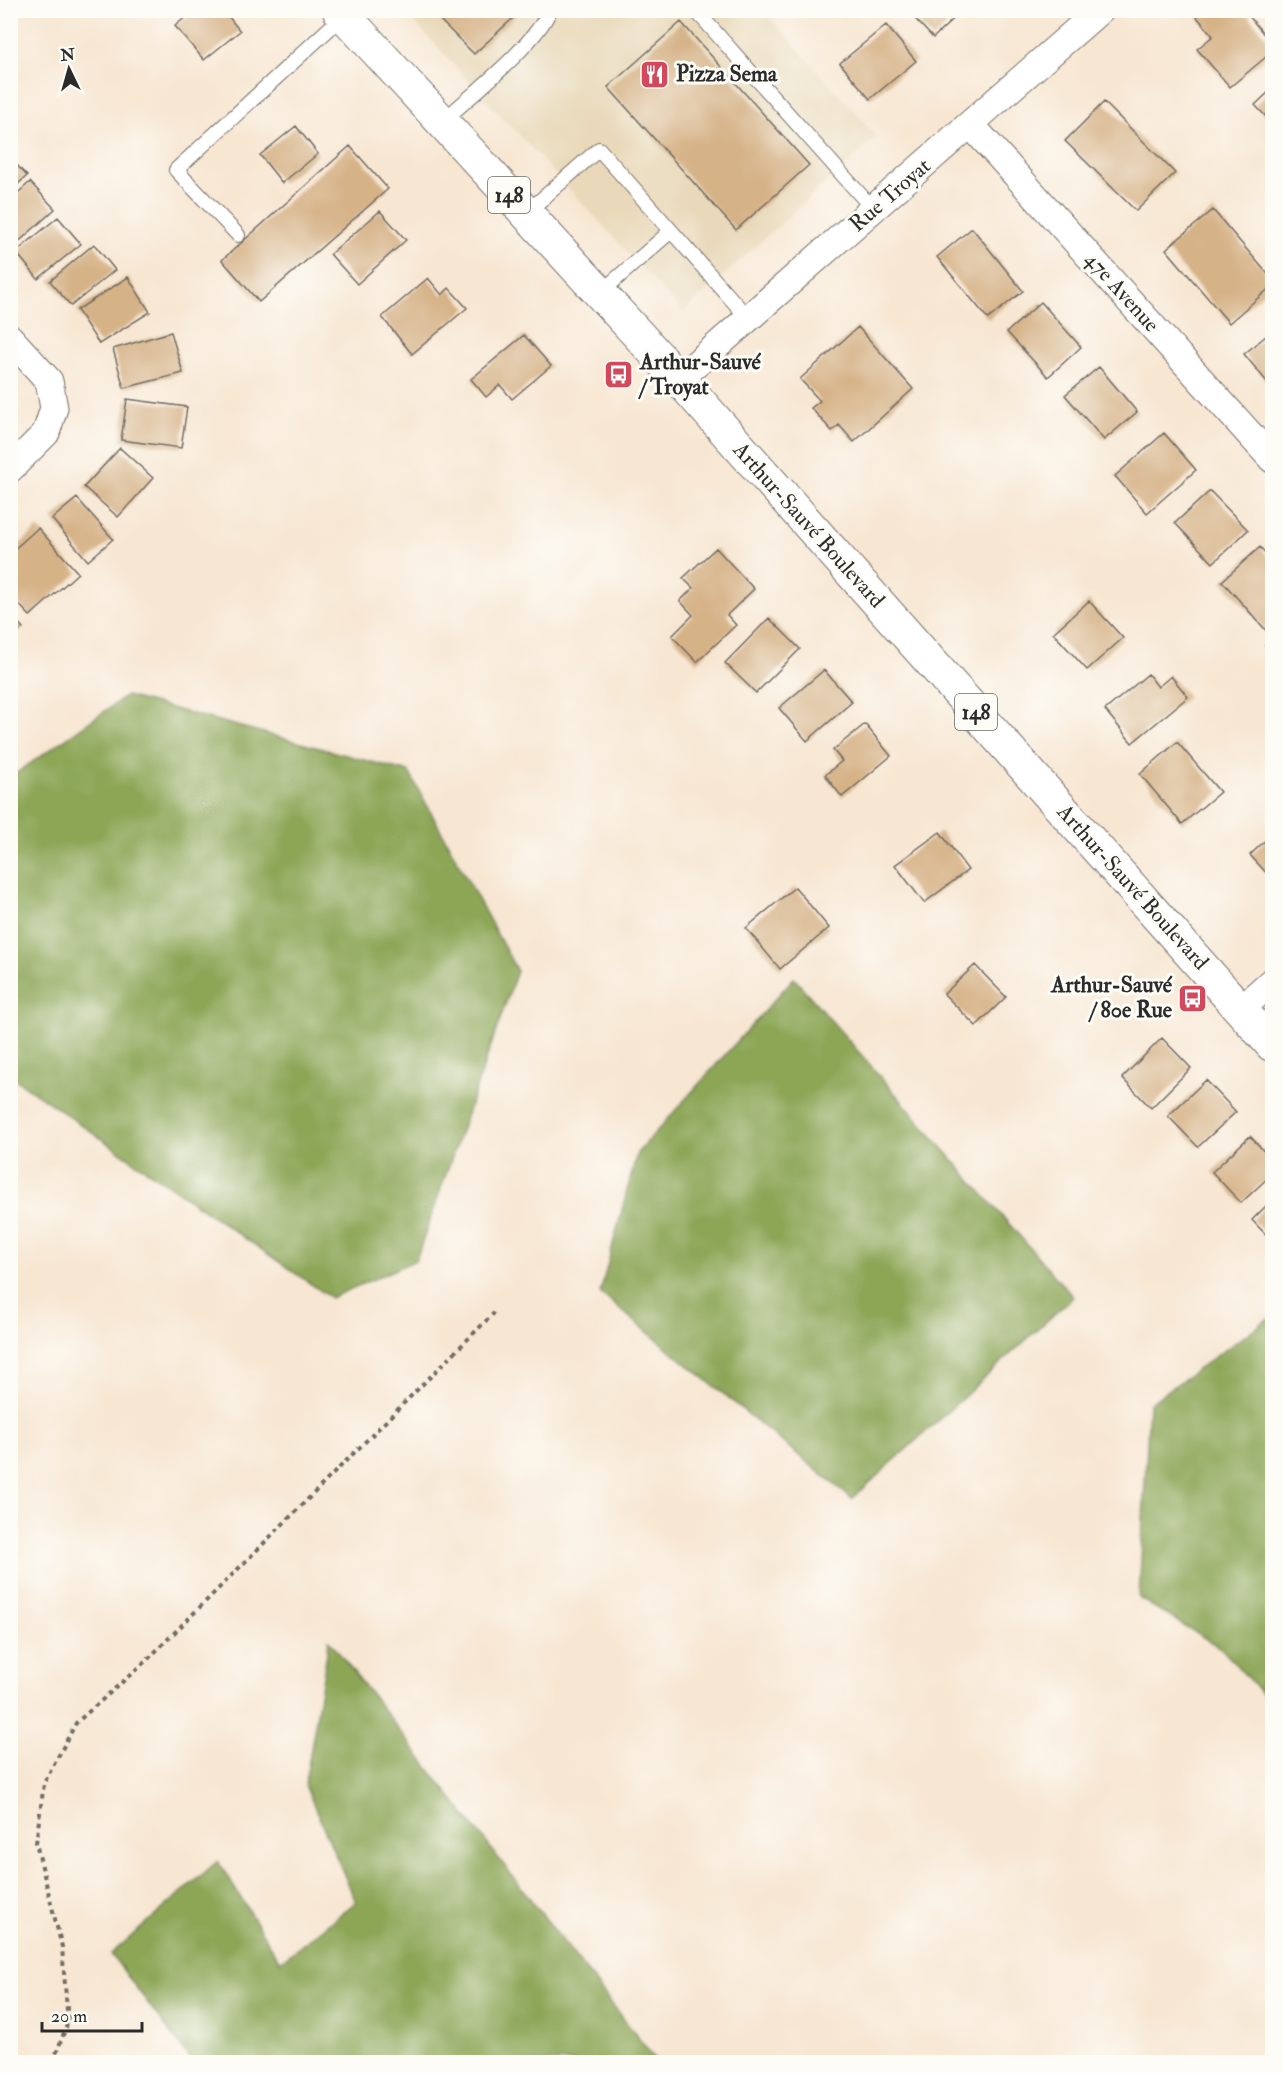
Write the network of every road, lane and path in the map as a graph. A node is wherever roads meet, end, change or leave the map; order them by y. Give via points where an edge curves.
1 (550, 10) edge
2 (1100, 10) edge
3 (342, 13) edge
4 (699, 14) dead end
5 (441, 123) junction
6 (971, 125) junction
7 (873, 209) junction
8 (525, 213) junction
9 (671, 231) junction
10 (238, 236) dead end
11 (600, 293) junction
12 (748, 318) junction
13 (10, 338) edge
14 (680, 379) junction
15 (1272, 459) edge
16 (10, 469) edge
17 (1272, 981) edge
18 (1241, 1009) junction
19 (1272, 1045) edge
20 (494, 1313) dead end
21 (54, 2062) edge

1 - 5 lane via 517,53
2 - 6 street, Rue Troyat
3 - 5 main road, Arthur-Sauvé Boulevard / 148
3 - 10 lane via 176,170
4 - 7 lane
5 - 8 main road, Arthur-Sauvé Boulevard / 148
6 - 7 street, Rue Troyat
6 - 15 street, 47e Avenue
7 - 12 street, Rue Troyat
8 - 9 lane via 599,149
8 - 11 main road, Arthur-Sauvé Boulevard / 148
9 - 11 lane
9 - 12 lane
11 - 14 main road, Arthur-Sauvé Boulevard / 148
12 - 14 street, Rue Troyat
13 - 16 street via 49,381 54,408 46,433
14 - 18 main road, Arthur-Sauvé Boulevard / 148
17 - 18 street
18 - 19 main road, Arthur-Sauvé Boulevard / 148
20 - 21 path via 147,1660 76,1723 44,1783 36,1843 62,1947 68,2022

